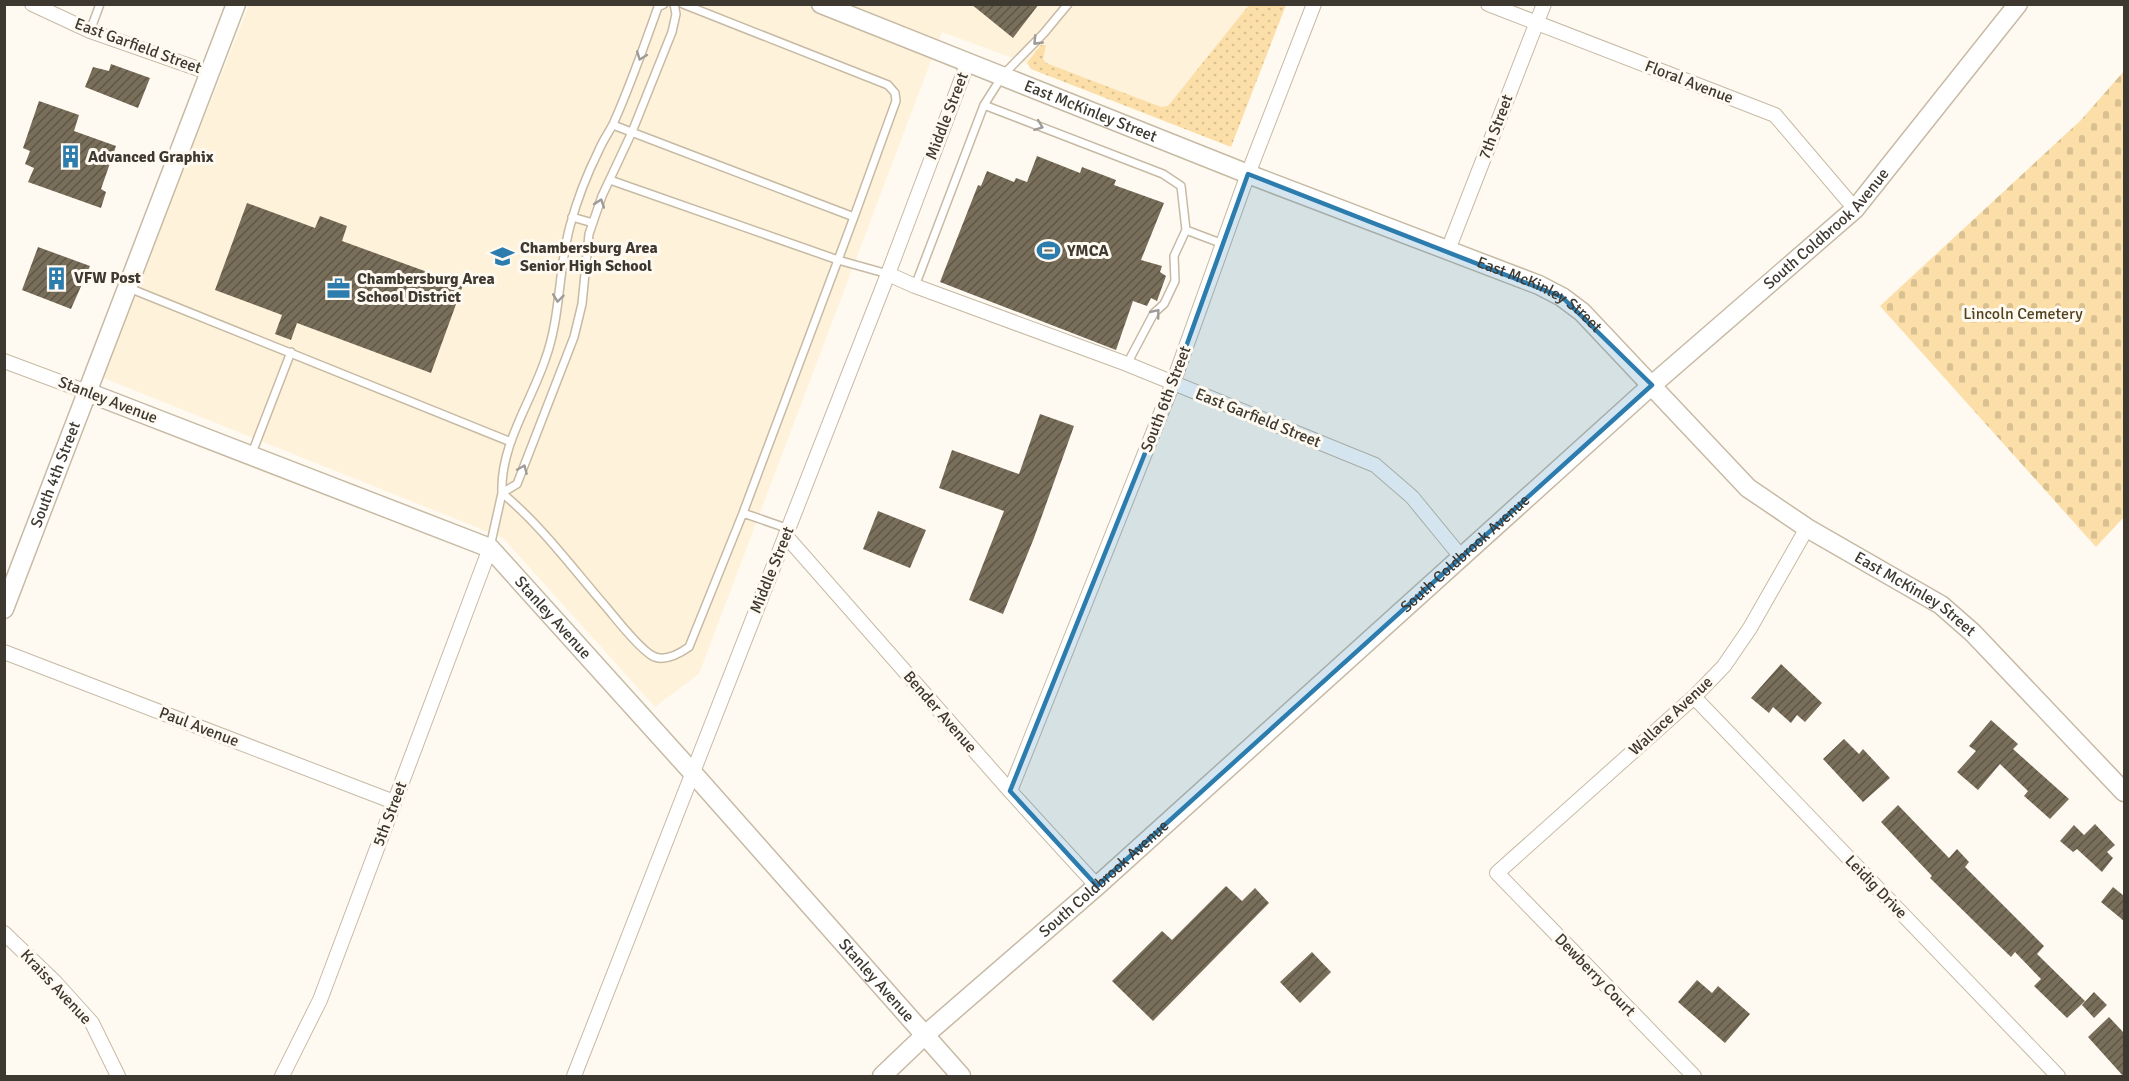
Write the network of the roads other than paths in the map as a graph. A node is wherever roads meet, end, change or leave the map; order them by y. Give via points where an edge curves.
1 (32, 4) edge
2 (100, 4) edge
3 (236, 4) edge
4 (664, 4) edge
5 (674, 4) edge
6 (683, 4) edge
7 (821, 4) edge
8 (1068, 4) edge
9 (1314, 4) edge
10 (1488, 4) edge
11 (1544, 4) edge
12 (2019, 4) edge
13 (1537, 23) junction
14 (90, 31) junction
15 (968, 62) junction
16 (210, 73) junction
17 (1003, 75) junction
18 (984, 105) junction
19 (613, 125) junction
20 (632, 132) junction
21 (1248, 174) junction
22 (610, 180) junction
23 (1855, 209) junction
24 (572, 217) junction
25 (854, 217) junction
26 (593, 223) junction
27 (1186, 230) junction
28 (1223, 244) junction
29 (1448, 250) junction
30 (838, 260) junction
31 (888, 274) junction
32 (915, 286) junction
33 (127, 287) junction
34 (291, 352) junction
35 (4, 361) edge
36 (1127, 364) junction
37 (1173, 384) junction
38 (1652, 385) junction
39 (87, 392) junction
40 (511, 442) junction
41 (251, 455) junction
42 (502, 493) junction
43 (743, 513) junction
44 (1807, 528) junction
45 (787, 532) junction
46 (490, 548) junction
47 (1462, 558) junction
48 (4, 609) edge
49 (4, 652) edge
50 (1694, 697) junction
51 (692, 772) junction
52 (1010, 791) junction
53 (2124, 792) edge
54 (394, 801) junction
55 (1497, 873) joint
56 (1097, 886) junction
57 (4, 933) edge
58 (925, 1035) junction
59 (118, 1077) edge
60 (282, 1077) edge
61 (574, 1077) edge
62 (882, 1077) edge
63 (961, 1077) edge
64 (1694, 1077) edge
65 (2058, 1077) edge

1 - 14 street, East Garfield Street
2 - 14 lane
3 - 16 street, South 4th Street
4 -> 19 lane via 658,7
5 - 20 lane via 672,32
6 - 25 lane via 888,86 895,93 896,101
7 - 15 street, East McKinley Street
8 -> 17 lane
9 - 21 street, South 6th Street
10 - 13 street, Floral Avenue
11 - 13 street, 7th Street
12 - 23 street, South Coldbrook Avenue
13 - 23 street, Floral Avenue via 1775,115
13 - 29 street, 7th Street
14 - 16 street, East Garfield Street
15 - 17 street, East McKinley Street
15 - 31 street, Middle Street
16 - 33 street, South 4th Street
17 - 18 lane
17 - 21 street, East McKinley Street
18 -> 27 lane via 1163,174 1181,186
18 - 32 lane
19 - 20 lane
19 - 24 lane via 580,190
20 - 22 lane
20 - 25 lane
21 - 28 street, South 6th Street
21 - 29 street, East McKinley Street
26 -> 22 lane
22 - 30 lane
23 - 38 street, South Coldbrook Avenue
24 - 26 lane
24 -> 40 lane via 546,360
25 - 30 lane
42 -> 26 lane via 517,484 574,338
27 - 28 lane
36 -> 27 lane via 1175,281 1174,256
28 - 37 street, South 6th Street
29 - 38 street, East McKinley Street via 1562,297 1582,312
30 - 31 lane
30 - 43 lane
31 - 32 street, East Garfield Street
31 - 45 street, Middle Street
32 - 36 street, East Garfield Street
33 - 34 lane
33 - 39 street, South 4th Street
34 - 40 lane
34 - 41 lane
35 - 39 street, Stanley Avenue
36 - 37 street, East Garfield Street
37 - 47 street, East Garfield Street via 1375,465 1412,497
37 - 52 street, South 6th Street
38 - 44 street, East McKinley Street via 1748,488
38 - 47 street, South Coldbrook Avenue
39 - 41 street, Stanley Avenue
39 - 48 street, South 4th Street
40 - 42 lane via 502,472
41 - 46 street, Stanley Avenue
42 - 43 lane via 525,512 625,630 652,656 662,658 689,647
42 - 46 lane
43 - 45 lane
44 - 50 street, Wallace Avenue via 1750,628 1724,666
44 - 53 street, East McKinley Street via 1941,605 1973,633
45 - 51 street, Middle Street
45 - 52 street, Bender Avenue
46 - 51 street, Stanley Avenue
46 - 54 street, 5th Street
47 - 56 street, South Coldbrook Avenue
49 - 54 street, Paul Avenue
50 - 55 street, Wallace Avenue
50 - 65 street, Leidig Drive
51 - 58 street, Stanley Avenue
51 - 61 street, Middle Street
52 - 56 street, Bender Avenue
54 - 60 street, 5th Street via 320,1000
55 - 64 street, Dewberry Court
56 - 58 street, South Coldbrook Avenue
57 - 59 street, Kraiss Avenue via 92,1023
58 - 62 street, South Coldbrook Avenue
58 - 63 street, Stanley Avenue

